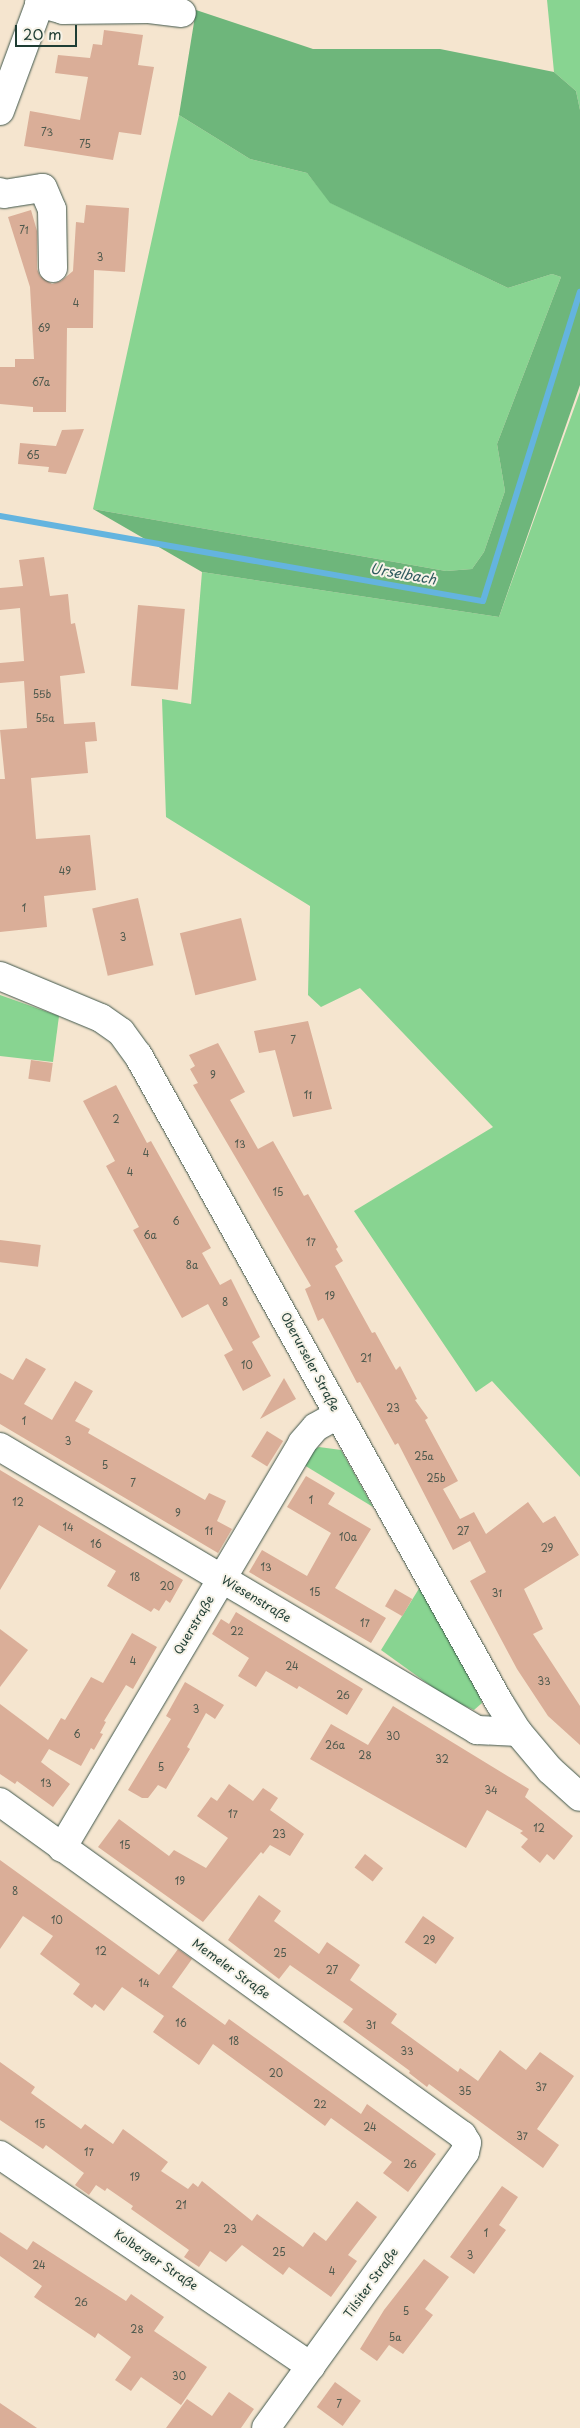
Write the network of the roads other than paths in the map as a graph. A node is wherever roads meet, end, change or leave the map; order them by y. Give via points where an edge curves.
1 (40, 2) edge
2 (182, 13) dead end
3 (0, 111) edge
4 (0, 192) edge
5 (53, 268) dead end
6 (0, 976) edge
7 (338, 1415) junction
8 (0, 1447) edge
9 (221, 1579) junction
10 (518, 1732) junction
11 (580, 1797) edge
12 (0, 1802) edge
13 (62, 1848) junction
14 (462, 2135) joint
15 (0, 2155) edge
16 (311, 2366) junction
17 (266, 2428) edge

1 - 2 street via 63,10 149,9
1 - 3 street
4 - 5 street via 43,188 52,209
6 - 7 street, Oberurseler Straße via 101,1018 121,1032 138,1054
7 - 9 street, Querstraße via 316,1427 302,1443
7 - 10 street, Oberurseler Straße
8 - 9 street, Wiesenstraße
9 - 10 street, Wiesenstraße via 477,1730
9 - 13 street, Querstraße
10 - 11 street, Oberurseler Straße via 550,1770
12 - 13 street, Memeler Straße
13 - 14 street, Memeler Straße
14 - 16 street, Tilsiter Straße via 467,2143 465,2152
15 - 16 street, Kolberger Straße
16 - 17 street, Tilsiter Straße

